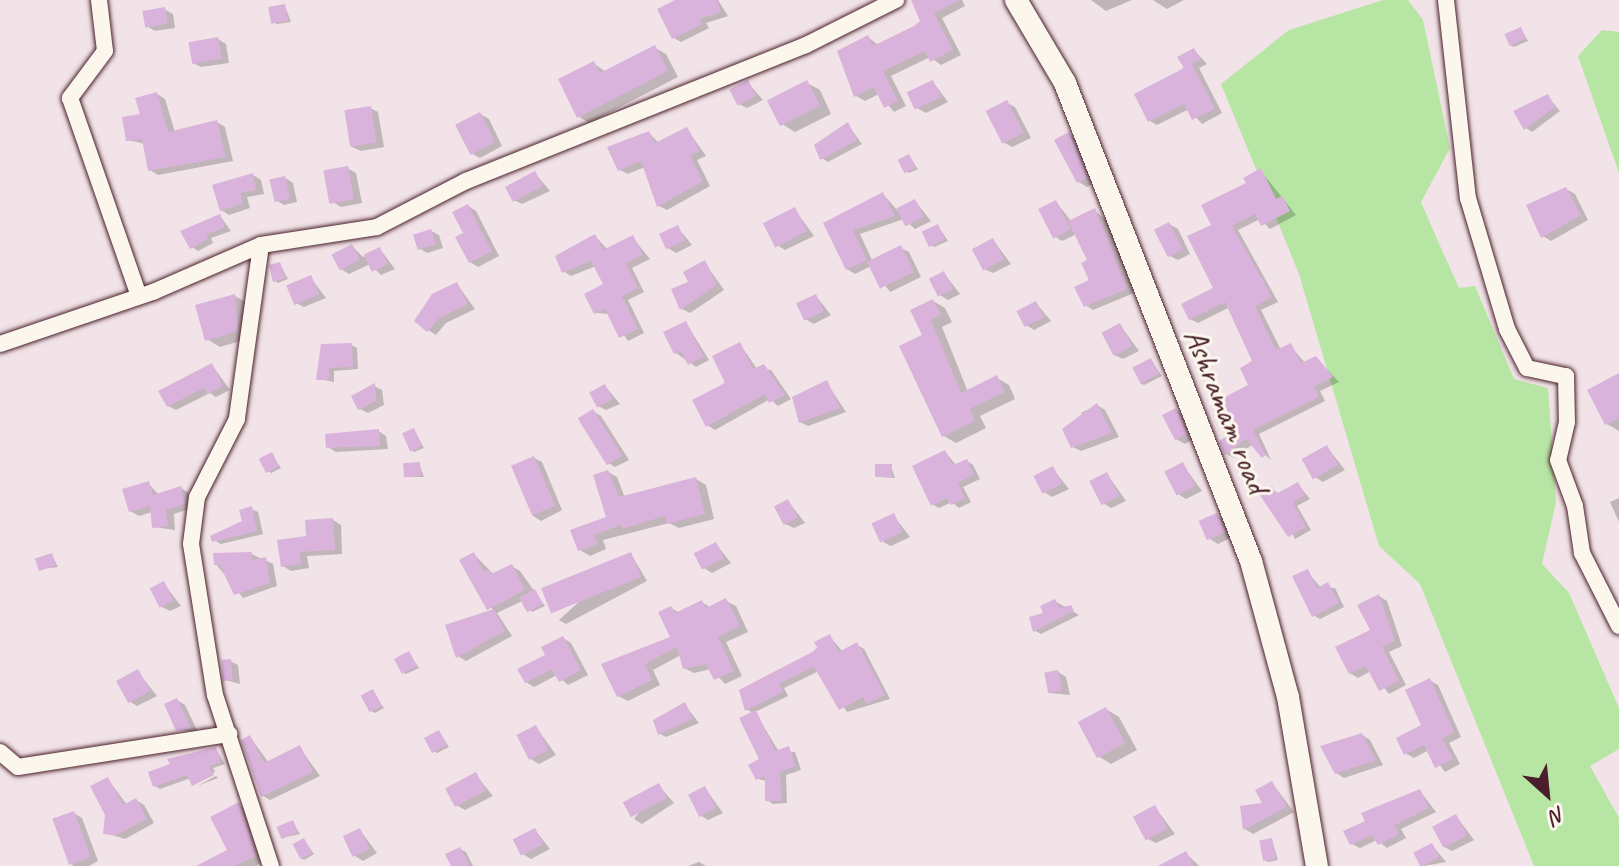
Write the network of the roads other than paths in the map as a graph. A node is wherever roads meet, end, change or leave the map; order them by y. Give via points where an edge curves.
1 (99, 0) edge
2 (896, 0) edge
3 (1016, 0) edge
4 (1446, 0) edge
5 (261, 245) junction
6 (139, 296) junction
7 (0, 344) edge
8 (1619, 626) edge
9 (229, 734) junction
10 (0, 752) edge
11 (271, 866) edge
12 (1317, 866) edge

1 - 6 street via 105,51 70,98
2 - 5 street via 806,45 466,181 377,227
3 - 12 main road, Ashramam road via 1065,83 1251,561 1288,697
4 - 8 street via 1468,198 1507,329 1527,368 1566,376 1567,422 1558,460 1575,506 1582,553
5 - 6 street
5 - 9 street via 237,419 197,497 191,544 215,695
6 - 7 street
9 - 10 street via 18,767
9 - 11 street

